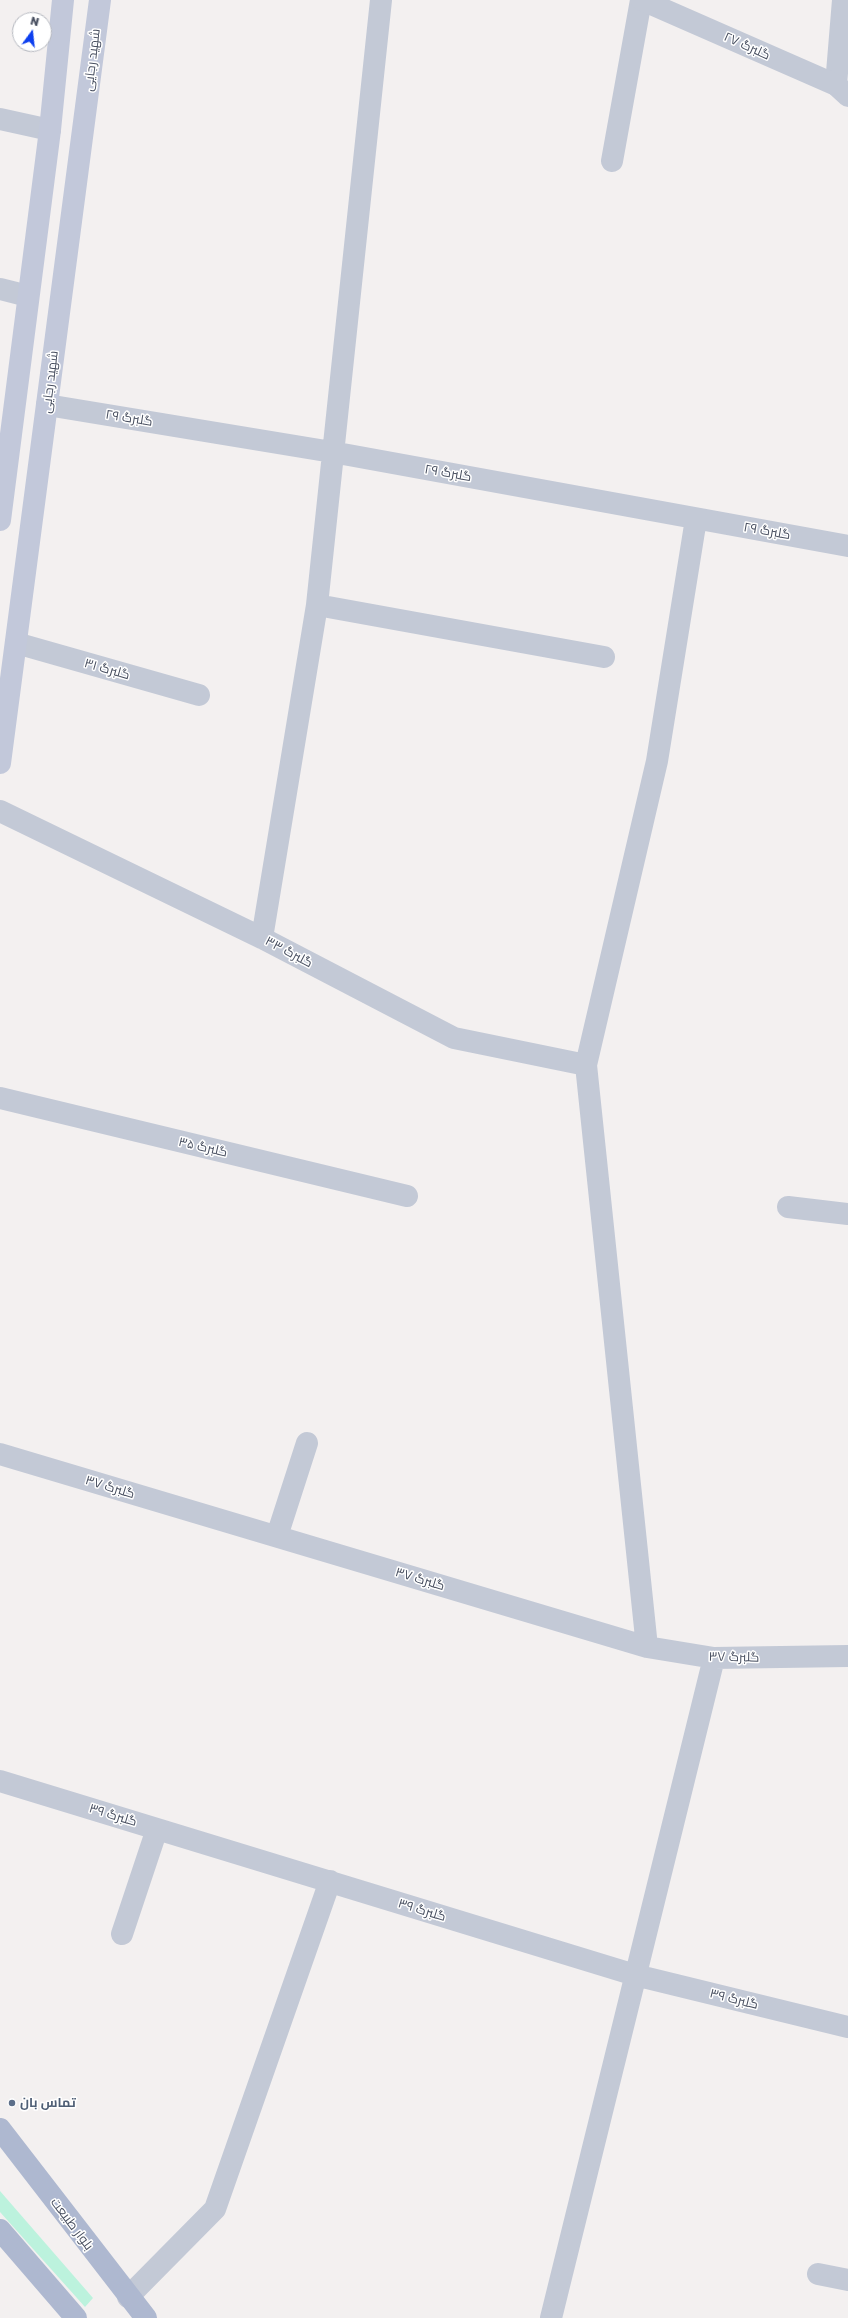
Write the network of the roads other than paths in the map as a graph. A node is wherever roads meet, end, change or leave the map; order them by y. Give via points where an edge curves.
1 (63, 0) edge
2 (100, 0) edge
3 (381, 0) edge
4 (641, 0) edge
5 (843, 0) edge
6 (842, 90) edge
7 (0, 119) edge
8 (50, 130) junction
9 (612, 161) dead end
10 (0, 289) edge
11 (28, 296) junction
12 (47, 405) junction
13 (332, 452) junction
14 (696, 519) junction
15 (0, 520) edge
16 (848, 546) edge
17 (317, 605) junction
18 (16, 643) junction
19 (604, 657) dead end
20 (199, 695) dead end
21 (0, 763) edge
22 (0, 811) edge
23 (262, 938) junction
24 (586, 1065) junction
25 (0, 1098) edge
26 (407, 1196) dead end
27 (788, 1207) dead end
28 (848, 1214) edge
29 (307, 1443) dead end
30 (0, 1454) edge
31 (277, 1536) junction
32 (647, 1647) junction
33 (848, 1656) edge
34 (714, 1658) junction
35 (0, 1781) edge
36 (158, 1828) junction
37 (330, 1882) junction
38 (122, 1934) dead end
39 (635, 1975) junction
40 (848, 2027) edge
41 (0, 2129) edge
42 (0, 2230) edge
43 (818, 2274) dead end
44 (848, 2280) edge
45 (128, 2297) junction
46 (76, 2318) edge
47 (146, 2318) edge
48 (551, 2318) edge

1 - 8 main road
2 - 12 main road, شهید رجایی
3 - 13 street
4 - 6 street, گلبرگ ۲۷
4 - 9 street
5 - 6 street
7 - 8 street
8 - 11 main road
10 - 11 street
11 - 15 main road
12 - 13 street, گلبرگ ۲۹
12 - 18 main road, شهید رجایی
13 - 14 street, گلبرگ ۲۹
13 - 17 street
14 - 16 street, گلبرگ ۲۹
14 - 24 street via 657,761
17 - 19 street
17 - 23 street
18 - 20 street, گلبرگ ۳۱
18 - 21 main road, شهید رجایی
22 - 23 street, گلبرگ ۳۳
23 - 24 street, گلبرگ ۳۳ via 454,1038
24 - 32 street
25 - 26 street, گلبرگ ۳۵
27 - 28 street
29 - 31 street
30 - 31 street, گلبرگ ۳۷
31 - 32 street, گلبرگ ۳۷
32 - 34 street, گلبرگ ۳۷
33 - 34 street, گلبرگ ۳۷
34 - 39 street
35 - 36 street, گلبرگ ۳۹
36 - 37 street, گلبرگ ۳۹
36 - 38 street
37 - 39 street, گلبرگ ۳۹
37 - 45 street via 215,2209
39 - 40 street, گلبرگ ۳۹
39 - 48 street
41 - 45 main road, بلوار طبیعت
42 - 46 main road
43 - 44 street
45 - 47 main road, بلوار طبیعت

